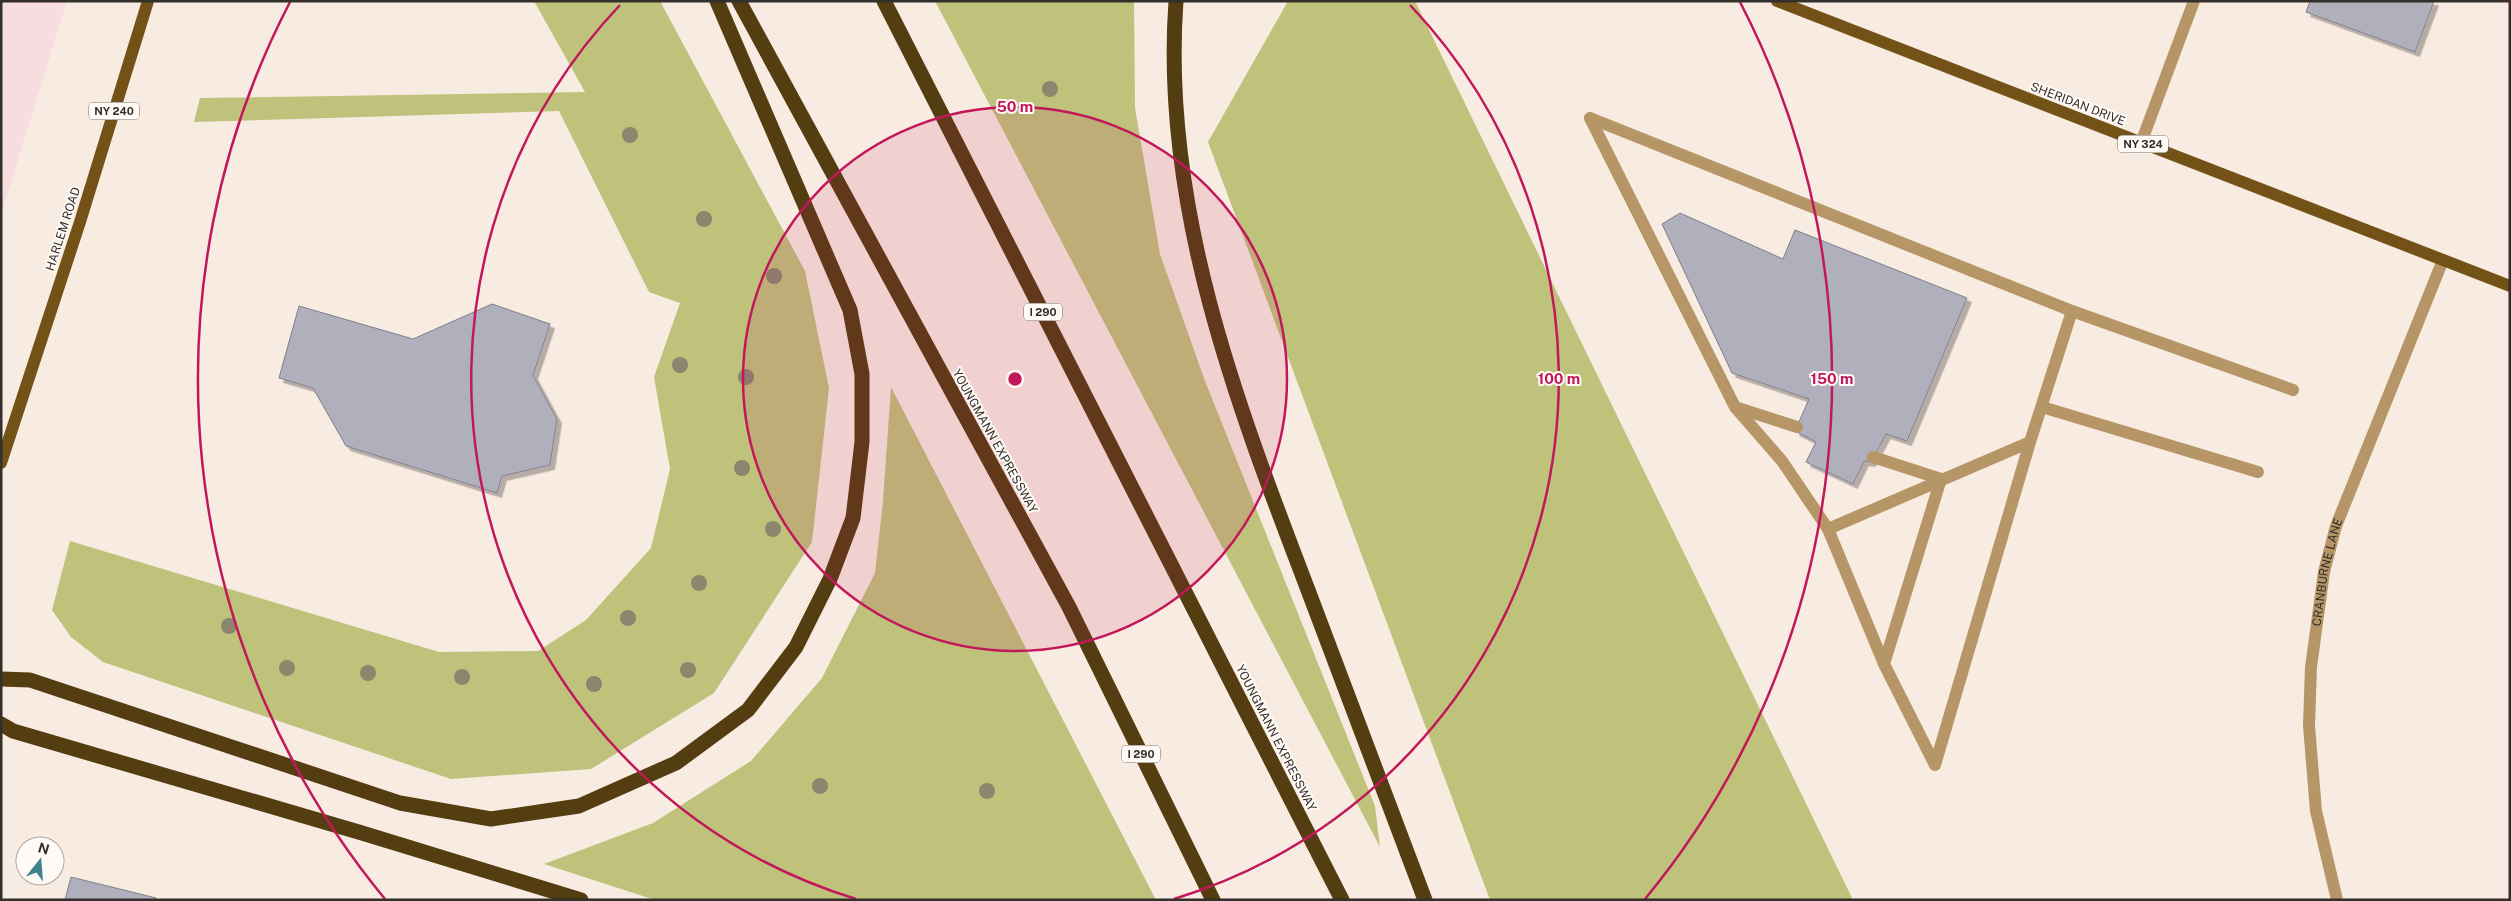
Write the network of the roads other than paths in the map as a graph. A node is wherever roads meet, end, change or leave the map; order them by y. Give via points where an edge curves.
1 (148, 1) edge
2 (717, 1) edge
3 (739, 1) edge
4 (884, 1) edge
5 (1176, 1) edge
6 (1777, 1) edge
7 (2194, 1) edge
8 (2141, 143) junction
9 (2443, 260) junction
10 (2510, 286) edge
11 (2072, 311) junction
12 (2293, 390) dead end
13 (1735, 407) junction
14 (2042, 407) junction
15 (1797, 427) dead end
16 (2030, 442) junction
17 (1874, 457) dead end
18 (1, 464) edge
19 (2258, 472) dead end
20 (1941, 479) junction
21 (1828, 529) junction
22 (1884, 664) junction
23 (1, 679) edge
24 (1, 724) edge
25 (581, 900) edge
26 (1213, 900) edge
27 (1342, 900) edge
28 (1425, 900) edge
29 (2337, 900) edge

1 - 18 main road, HARLEM ROAD / NY 240
2 - 23 highway via 850,310 862,374 862,442 854,518 830,579 796,647 748,710 676,763 579,806 491,819 400,803 30,680
3 - 26 highway, YOUNGMANN EXPRESSWAY / I 290 via 1069,607
4 - 27 highway, YOUNGMANN EXPRESSWAY / I 290
5 - 28 highway via 1173,51 1185,196 1208,302 1257,458
6 - 8 main road, SHERIDAN DRIVE / NY 324
7 - 8 street
8 - 9 main road, SHERIDAN DRIVE / NY 324
9 - 10 main road, SHERIDAN DRIVE / NY 324
9 - 29 street, CRANBURNE LANE via 2336,526 2324,572 2311,667 2309,726 2316,811
11 - 12 street
11 - 13 street via 1590,118
11 - 14 street
13 - 15 street
13 - 21 street via 1782,461
14 - 16 street
14 - 19 street
16 - 20 street
16 - 22 street via 1935,765
17 - 20 street
20 - 21 street
20 - 22 street
21 - 22 street
24 - 25 highway via 13,731

